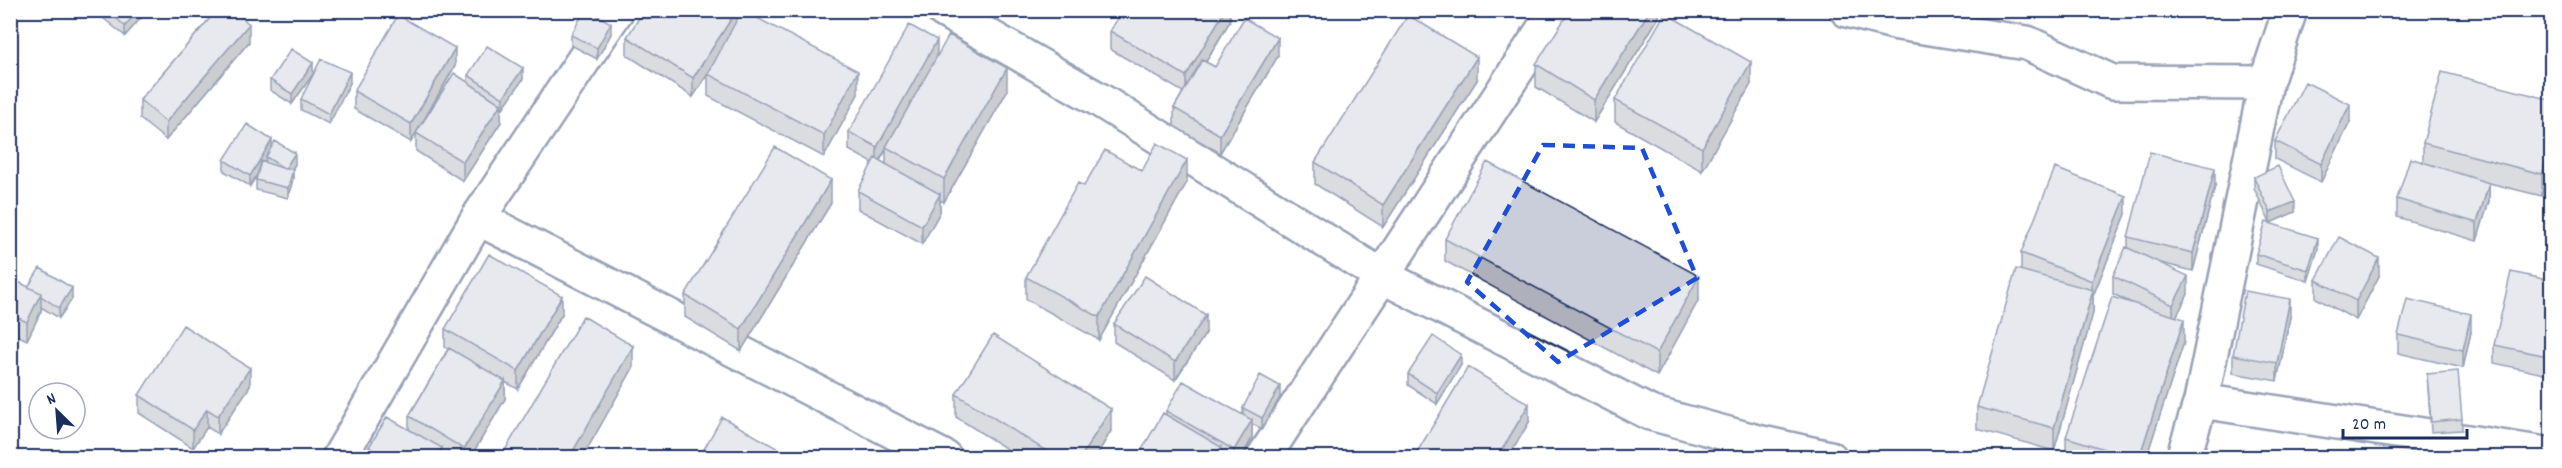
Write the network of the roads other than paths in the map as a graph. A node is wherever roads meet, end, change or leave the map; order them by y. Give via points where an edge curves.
1 (617, 10) edge
2 (943, 10) edge
3 (1557, 10) edge
4 (1847, 10) edge
5 (2290, 10) edge
6 (2266, 83) junction
7 (478, 218) junction
8 (1382, 276) junction
9 (2201, 401) junction
10 (2552, 455) edge
11 (339, 458) edge
12 (945, 458) edge
13 (1263, 458) edge
14 (1830, 458) edge
15 (2183, 458) edge

1 - 7 street
2 - 8 street via 1098,99
3 - 8 street
4 - 6 street via 1898,23 2027,44 2112,82
5 - 6 street
6 - 9 street
7 - 11 street
7 - 12 street
8 - 13 street
8 - 14 street via 1650,413
9 - 10 street
9 - 15 street

